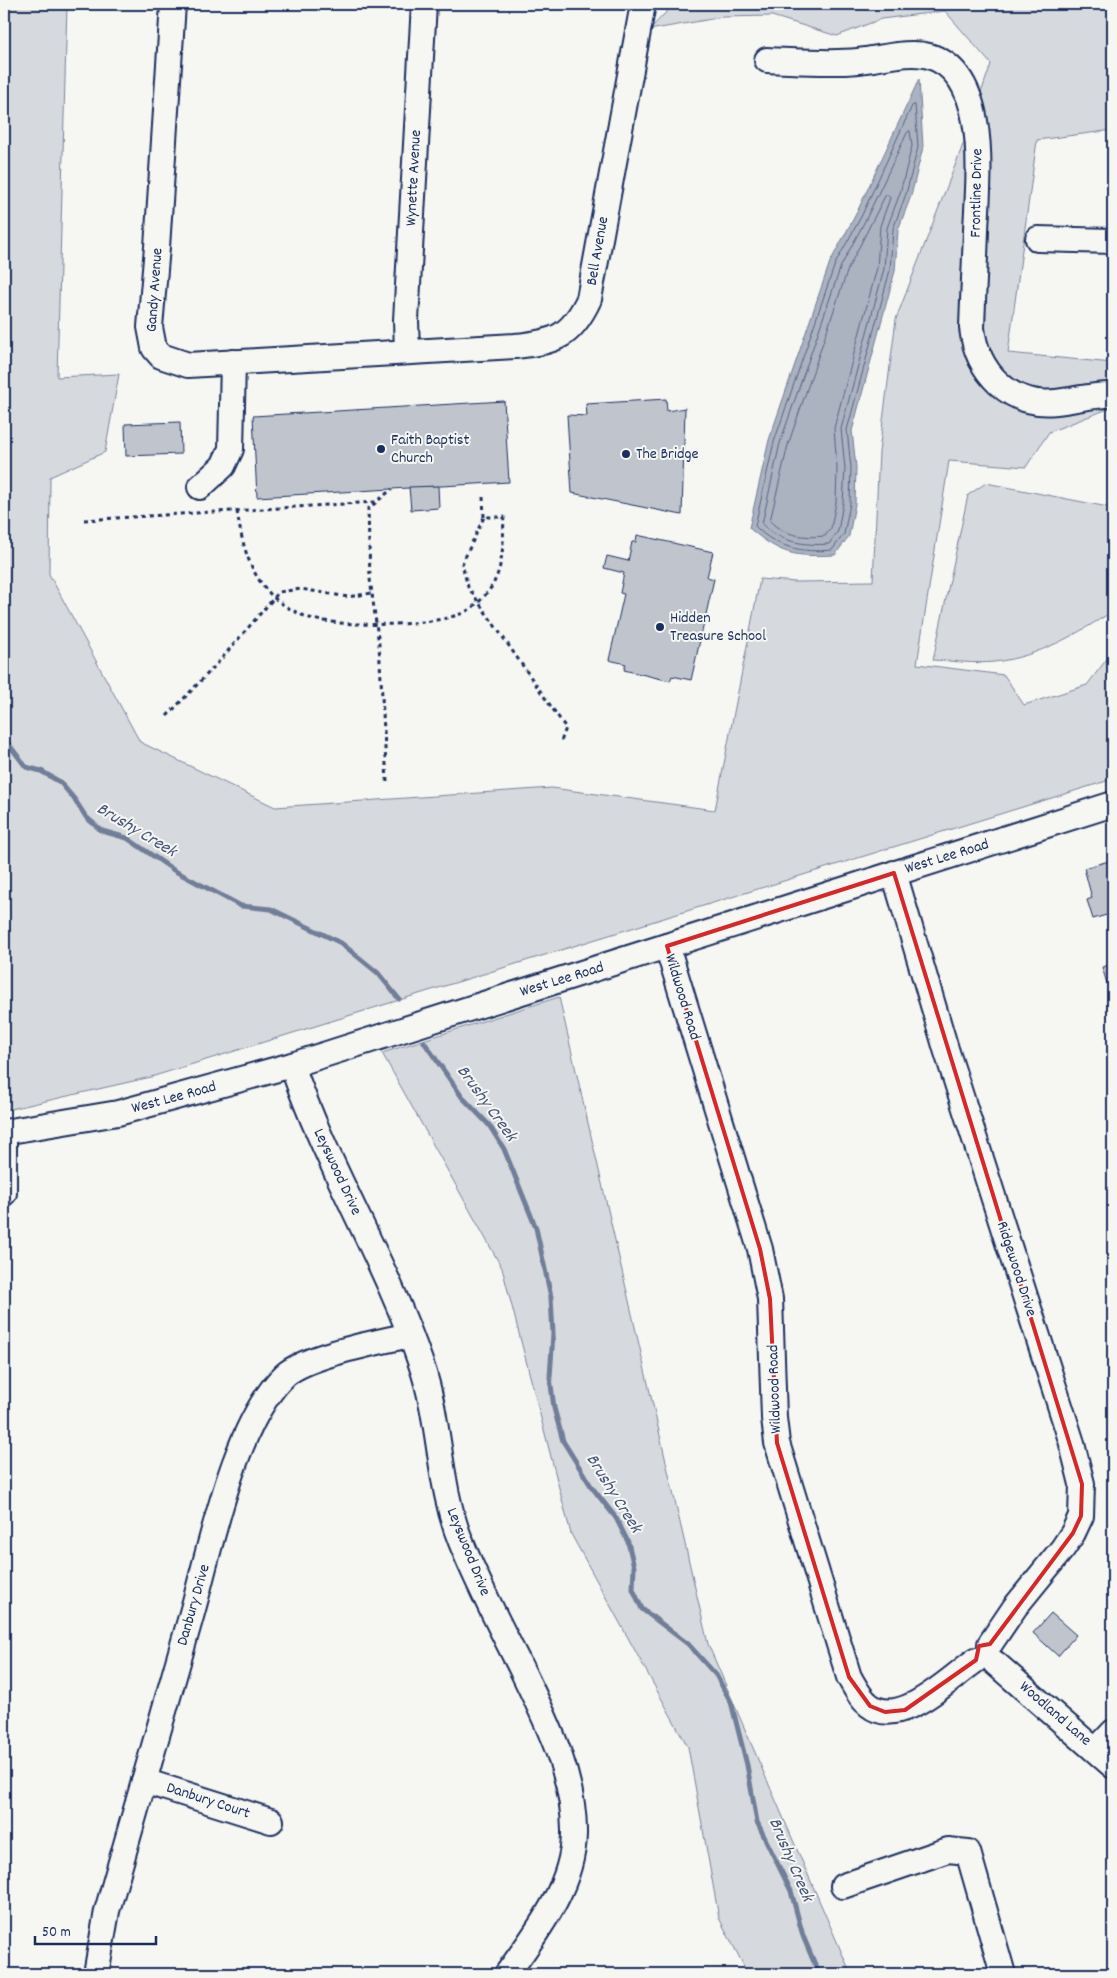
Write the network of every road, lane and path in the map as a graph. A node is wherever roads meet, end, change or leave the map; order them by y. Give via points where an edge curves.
1 (173, 4) edge
2 (424, 4) edge
3 (643, 4) edge
4 (767, 60) dead end
5 (1038, 239) dead end
6 (1113, 241) edge
7 (407, 352) junction
8 (233, 362) junction
9 (1113, 395) edge
10 (200, 488) dead end
11 (392, 488) dead end
12 (483, 497) dead end
13 (377, 502) junction
14 (237, 511) junction
15 (484, 517) junction
16 (84, 520) dead end
17 (372, 593) junction
18 (274, 598) junction
19 (478, 601) junction
20 (376, 624) junction
21 (167, 716) dead end
22 (560, 744) dead end
23 (386, 782) dead end
24 (1113, 804) edge
25 (894, 873) junction
26 (667, 946) junction
27 (292, 1065) junction
28 (4, 1132) edge
29 (4, 1193) edge
30 (410, 1335) junction
31 (987, 1655) junction
32 (1113, 1732) edge
33 (1096, 1750) junction
34 (1113, 1766) edge
35 (144, 1780) junction
36 (271, 1821) dead end
37 (844, 1886) dead end
38 (96, 1974) edge
39 (507, 1974) edge
40 (1003, 1974) edge

1 - 8 street, Gandy Avenue via 150,315 151,338 161,356 180,363
2 - 7 street, Wynette Avenue via 406,320
3 - 7 street, Bell Avenue via 589,299 577,323 558,337 536,344
4 - 9 street, Frontline Drive via 856,61 915,54 927,55 948,65 969,99 978,138 972,328 976,353 982,365 1000,386 1034,402
5 - 6 street
7 - 8 street, Gandy Avenue
8 - 10 street via 232,450 224,466
11 - 13 path
12 - 15 path
13 - 14 path
13 - 17 path via 368,509
14 - 16 path
14 - 18 path via 241,540 252,572
15 - 19 path via 462,564 468,587
15 - 19 path via 504,517 502,551 495,581
17 - 18 path via 348,598 300,589 279,592
17 - 20 path
18 - 20 path via 311,618 347,624
18 - 21 path via 216,666
19 - 20 path via 471,609 458,615
19 - 22 path via 566,728
20 - 23 path
24 - 25 street, West Lee Road
25 - 26 street, West Lee Road
25 - 31 street, Ridgewood Drive via 1082,1484 1081,1516 1073,1533 1015,1607
26 - 27 street, West Lee Road
26 - 31 street, Wildwood Road via 760,1249 771,1308 777,1443 849,1677 858,1694 870,1706 892,1712 918,1703
27 - 28 street, West Lee Road via 118,1113
27 - 30 street, Leyswood Drive via 306,1106
28 - 29 street
30 - 35 street, Danbury Drive via 299,1366 285,1376 261,1407 238,1456 218,1519
30 - 39 street, Leyswood Drive via 433,1405 454,1525 551,1736 565,1771 573,1808 573,1844 562,1885 548,1913
31 - 33 street, Woodland Lane
32 - 33 street
33 - 34 street, Woodland Lane
35 - 36 street, Danbury Court
35 - 38 street, Danbury Drive via 107,1910
37 - 40 street via 948,1850 968,1852

